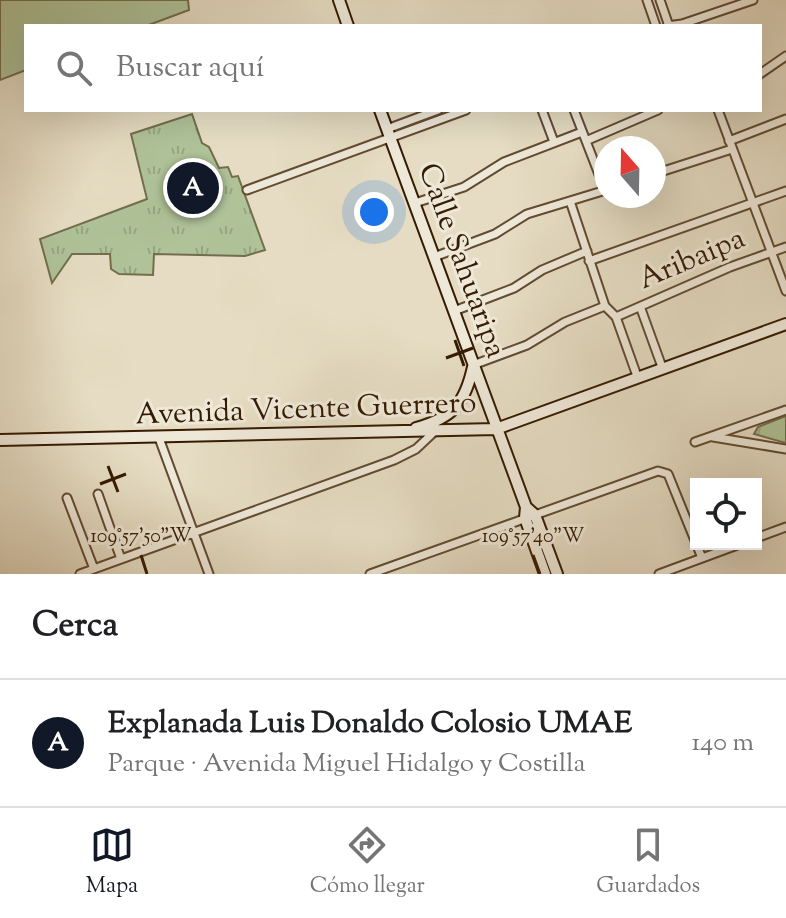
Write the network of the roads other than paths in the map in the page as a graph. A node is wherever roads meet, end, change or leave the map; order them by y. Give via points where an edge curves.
1 (339, 0) edge
2 (647, 0) edge
3 (660, 0) edge
4 (753, 0) edge
5 (347, 24) edge
6 (655, 24) edge
7 (667, 24) edge
8 (684, 24) edge
9 (786, 56) edge
10 (762, 73) edge
11 (381, 112) edge
12 (434, 112) edge
13 (459, 112) edge
14 (543, 112) edge
15 (575, 112) edge
16 (653, 112) edge
17 (719, 112) edge
18 (786, 119) edge
19 (582, 132) junction
20 (389, 133) junction
21 (588, 140) junction
22 (554, 142) junction
23 (730, 145) junction
24 (594, 157) edge
25 (666, 169) edge
26 (247, 190) dead end
27 (786, 191) edge
28 (594, 194) edge
29 (570, 201) junction
30 (415, 203) junction
31 (753, 203) junction
32 (786, 247) edge
33 (587, 251) junction
34 (771, 253) junction
35 (434, 257) junction
36 (589, 261) junction
37 (786, 291) edge
38 (605, 306) junction
39 (641, 309) junction
40 (454, 311) junction
41 (616, 317) junction
42 (786, 324) edge
43 (473, 365) junction
44 (662, 367) junction
45 (637, 376) junction
46 (786, 410) edge
47 (496, 429) junction
48 (434, 432) junction
49 (398, 433) junction
50 (711, 437) junction
51 (159, 438) junction
52 (0, 440) edge
53 (695, 442) dead end
54 (786, 449) edge
55 (98, 494) dead end
56 (67, 498) dead end
57 (529, 513) junction
58 (786, 527) edge
59 (193, 532) junction
60 (762, 536) edge
61 (724, 550) edge
62 (702, 558) junction
63 (121, 559) junction
64 (94, 569) junction
65 (80, 574) edge
66 (209, 574) edge
67 (370, 574) edge
68 (545, 574) edge
69 (557, 574) edge
70 (659, 574) edge

1 - 5 main road
2 - 6 street
3 - 7 street
4 - 8 street
9 - 10 street
11 - 20 main road, Calle Sahuaripa
12 - 20 street
13 - 20 street
14 - 22 street
15 - 19 street
16 - 21 street
17 - 23 street
18 - 23 street
19 - 21 street
19 - 22 street
20 - 26 street
20 - 30 main road, Calle Sahuaripa
21 - 24 street
22 - 30 street via 504,162 464,187
23 - 25 street
23 - 31 street
27 - 31 street
28 - 29 street
29 - 33 street
29 - 35 street via 527,214 495,234
30 - 35 main road, Calle Sahuaripa
31 - 34 street
31 - 36 street
32 - 34 street, Aribaipa
33 - 36 street
33 - 40 street
34 - 37 street
34 - 39 street, Aribaipa
35 - 40 main road, Calle Sahuaripa
36 - 38 street
38 - 41 street
38 - 43 street, Aribaipa
39 - 41 street, Aribaipa
39 - 44 street
40 - 43 main road, Calle Sahuaripa
41 - 45 street
42 - 44 main road, Avenida Vicente Guerrero
43 - 47 main road, Calle Sahuaripa
43 - 49 main road via 466,396 457,409 441,420
44 - 45 main road, Avenida Vicente Guerrero
45 - 47 main road, Avenida Vicente Guerrero
46 - 50 street
47 - 48 main road, Avenida Vicente Guerrero
47 - 57 main road, Calle Sahuaripa
48 - 49 main road, Avenida Vicente Guerrero
48 - 59 street via 394,460
49 - 51 main road, Avenida Vicente Guerrero
50 - 53 street
50 - 54 street
51 - 52 main road, Avenida Vicente Guerrero
51 - 59 street
55 - 63 street
56 - 64 street
57 - 62 street via 653,472 668,474
57 - 67 street
57 - 68 main road
57 - 69 main road
58 - 60 street
59 - 63 street
59 - 66 street
61 - 62 street
62 - 70 street
63 - 64 street
64 - 65 street

